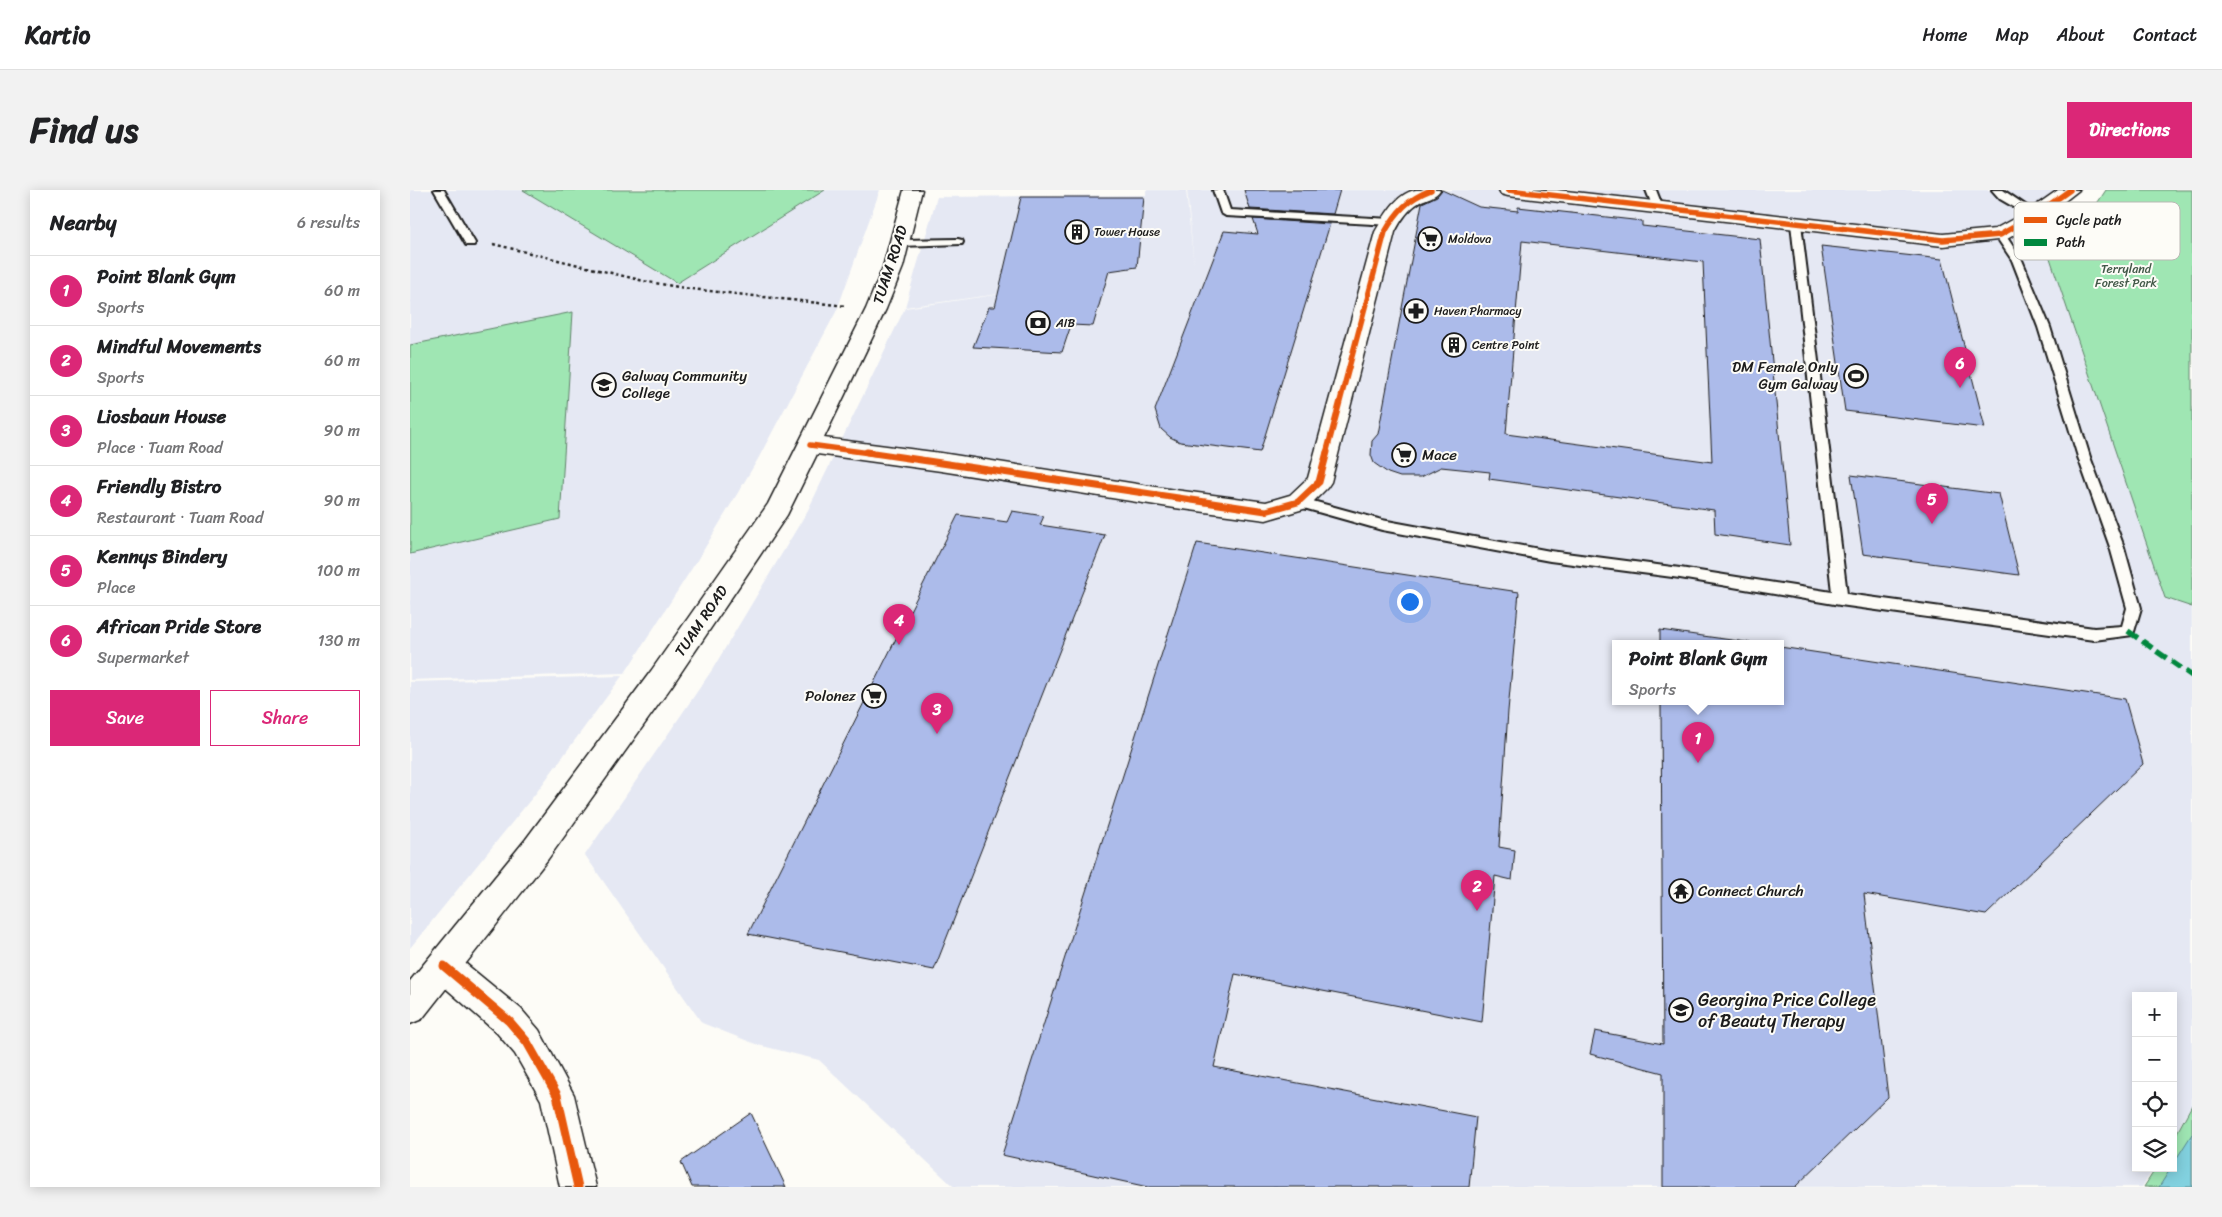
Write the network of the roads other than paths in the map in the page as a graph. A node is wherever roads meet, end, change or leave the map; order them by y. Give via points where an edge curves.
1 (439, 190) edge
2 (913, 190) edge
3 (1218, 190) edge
4 (1430, 190) edge
5 (1508, 190) edge
6 (1997, 190) edge
7 (2070, 190) edge
8 (1655, 199) edge
9 (2014, 202) edge
10 (2053, 202) edge
11 (1391, 222) junction
12 (1796, 224) junction
13 (2014, 227) edge
14 (2000, 235) junction
15 (958, 242) dead end
16 (470, 243) road end
17 (900, 243) junction
18 (2014, 257) edge
19 (2016, 260) edge
20 (810, 446) junction
21 (1298, 502) junction
22 (1840, 599) junction
23 (444, 966) junction
24 (410, 1007) edge
25 (578, 1187) edge

1 - 16 lane
2 - 17 street, TUAM ROAD
3 - 11 lane via 1226,213
4 - 11 street via 1415,196 1396,211
5 - 8 street
6 - 9 lane
7 - 10 street
8 - 12 street
11 - 21 street via 1385,232 1319,482
12 - 14 street via 1943,240
12 - 22 lane
13 - 14 street
14 - 18 lane
15 - 17 lane
17 - 20 street, TUAM ROAD via 876,309
19 - 22 lane via 2032,296 2117,547 2134,608 2128,631 2094,634
20 - 21 street via 941,462 1266,511
20 - 23 street, TUAM ROAD via 778,509 661,679 537,849
21 - 22 lane via 1382,525 1550,556
23 - 24 street, TUAM ROAD
23 - 25 street via 509,1021 527,1042 557,1095

